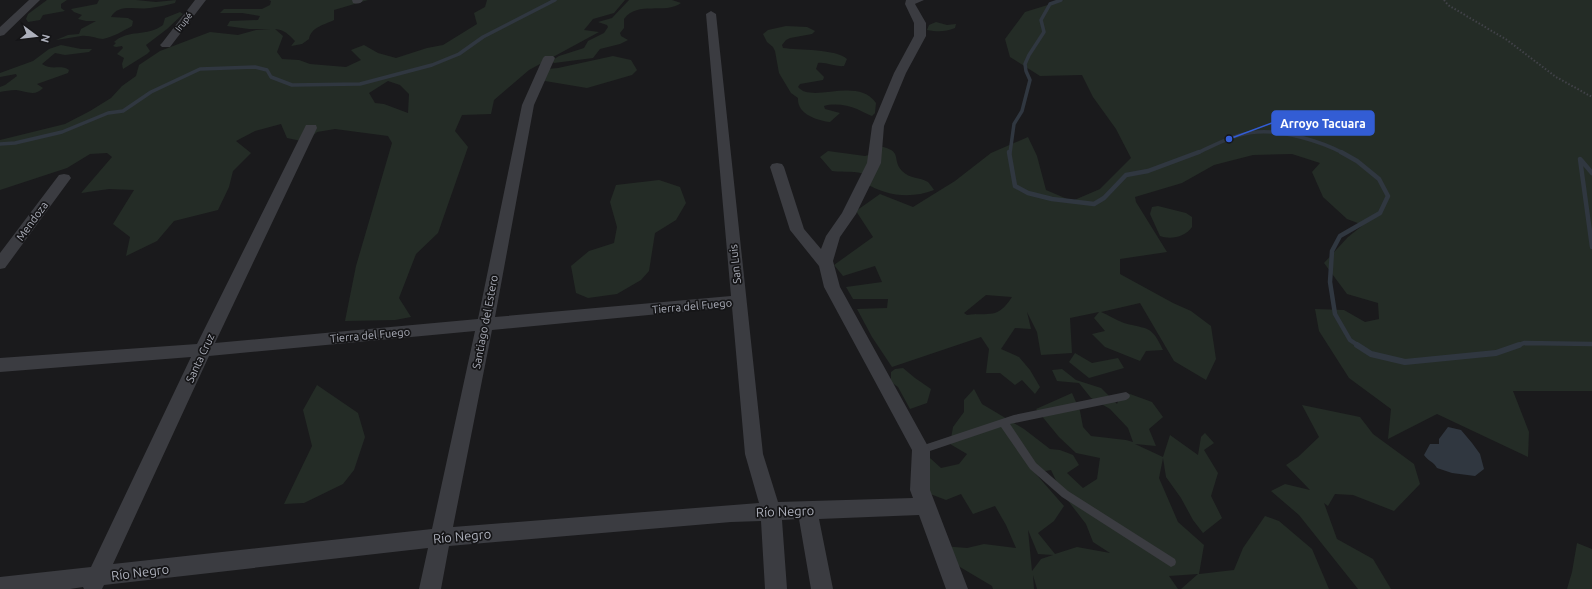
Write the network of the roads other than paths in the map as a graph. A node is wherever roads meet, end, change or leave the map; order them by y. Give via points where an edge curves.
1 (35, 0) edge
2 (201, 0) edge
3 (914, 1) edge
4 (711, 14) dead end
5 (0, 33) edge
6 (166, 44) dead end
7 (549, 58) dead end
8 (311, 128) dead end
9 (777, 167) dead end
10 (64, 178) dead end
11 (0, 264) edge
12 (827, 266) junction
13 (739, 301) junction
14 (485, 325) junction
15 (203, 350) junction
16 (0, 365) edge
17 (1126, 396) dead end
18 (1003, 422) junction
19 (922, 450) junction
20 (925, 506) junction
21 (808, 511) junction
22 (771, 512) junction
23 (441, 537) junction
24 (1171, 562) dead end
25 (94, 583) edge
26 (0, 587) edge
27 (430, 589) edge
28 (776, 589) edge
29 (822, 589) edge
30 (957, 589) edge

1 - 5 street
2 - 6 street, Irupé
3 - 12 street via 920,23 920,36 900,73 878,126 874,163 849,214 833,236 825,261
4 - 13 street, San Luis
7 - 14 street, Santiago del Estero via 528,105
8 - 15 street, Santa Cruz
9 - 12 street via 797,230
10 - 11 street, Mendoza
12 - 19 street via 832,287
13 - 14 street, Tierra del Fuego
13 - 22 street, San Luis via 754,454
14 - 15 street, Tierra del Fuego
14 - 23 street, Santiago del Estero
15 - 16 street, Tierra del Fuego
15 - 25 street, Santa Cruz
17 - 18 lane
18 - 19 lane
18 - 24 lane via 1033,466 1065,494
19 - 20 street via 920,490
20 - 21 street, Río Negro
20 - 30 street
21 - 22 street, Río Negro
21 - 29 street
22 - 23 street, Río Negro via 731,513
22 - 28 street, San Luis
23 - 25 street, Río Negro
23 - 27 street, Santiago del Estero
25 - 26 street, Río Negro

